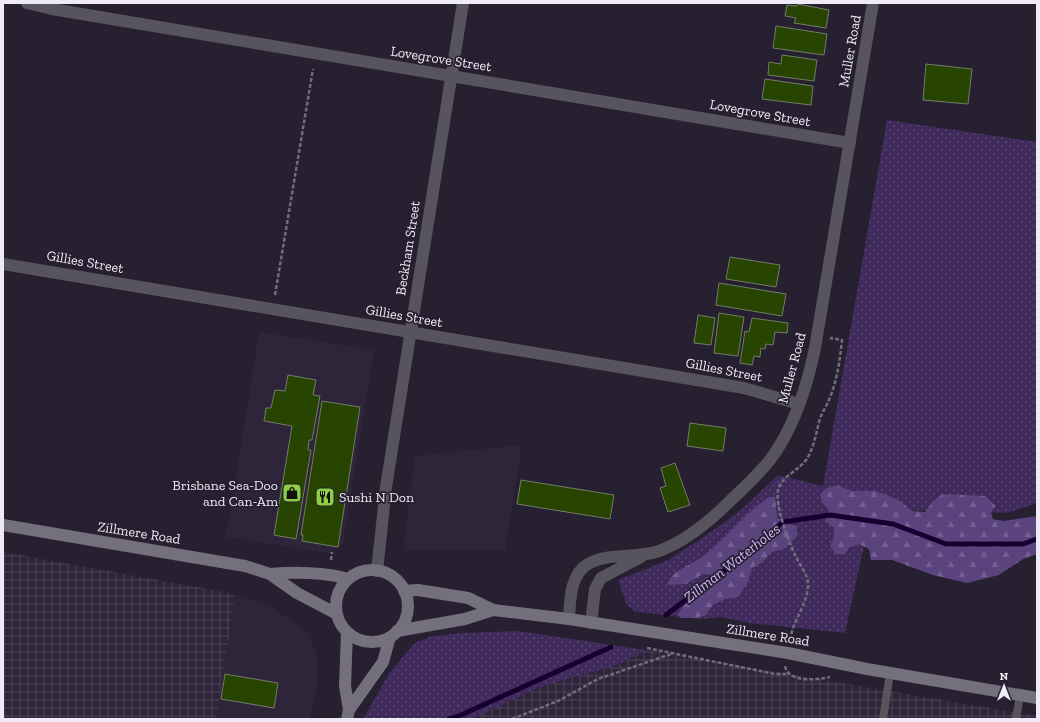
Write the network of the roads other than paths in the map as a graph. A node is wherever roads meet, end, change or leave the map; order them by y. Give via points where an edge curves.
1 (27, 3) edge
2 (464, 3) edge
3 (873, 3) edge
4 (452, 76) junction
5 (850, 143) junction
6 (3, 264) edge
7 (410, 332) junction
8 (799, 404) junction
9 (3, 526) edge
10 (644, 556) junction
11 (377, 571) junction
12 (270, 574) junction
13 (348, 579) junction
14 (404, 591) junction
15 (493, 610) junction
16 (337, 614) junction
17 (569, 619) junction
18 (591, 623) junction
19 (347, 632) junction
20 (394, 634) junction
21 (890, 673) junction
22 (1020, 695) junction
23 (1037, 698) edge
24 (348, 714) edge
25 (883, 719) edge
26 (1016, 719) edge

1 - 4 street, Lovegrove Street
2 - 4 street, Beckham Street
3 - 5 street, Muller Road
4 - 5 street, Lovegrove Street
4 - 7 street, Beckham Street
5 - 8 street, Muller Road via 815,348
6 - 7 street, Gillies Street
7 - 8 street, Gillies Street via 744,388
7 - 11 street, Beckham Street via 386,487
8 - 10 street, Muller Road via 790,427 770,459 725,507 689,536 674,545
9 - 12 main road, Zillmere Road via 229,563
10 - 17 street, Muller Road via 603,558 587,564 577,574 573,586
10 - 18 street via 601,578 595,589
11 - 13 main road via 367,570
11 - 14 main road via 388,574 398,581
12 - 13 main road, Zillmere Road via 298,572 336,575
12 - 16 main road, Zillmere Road via 296,593
13 - 16 main road via 337,595
14 - 15 main road, Zillmere Road via 418,590 468,598
14 - 20 main road via 407,612 404,622
15 - 17 main road, Zillmere Road
15 - 20 main road, Zillmere Road
16 - 19 main road via 340,624
17 - 18 main road, Zillmere Road
18 - 21 main road, Zillmere Road via 788,653
19 - 20 main road via 368,641 379,641
19 - 24 main road via 345,686
20 - 24 main road via 383,662
21 - 22 main road, Zillmere Road
21 - 25 lane
22 - 23 main road, Zillmere Road
22 - 26 lane

